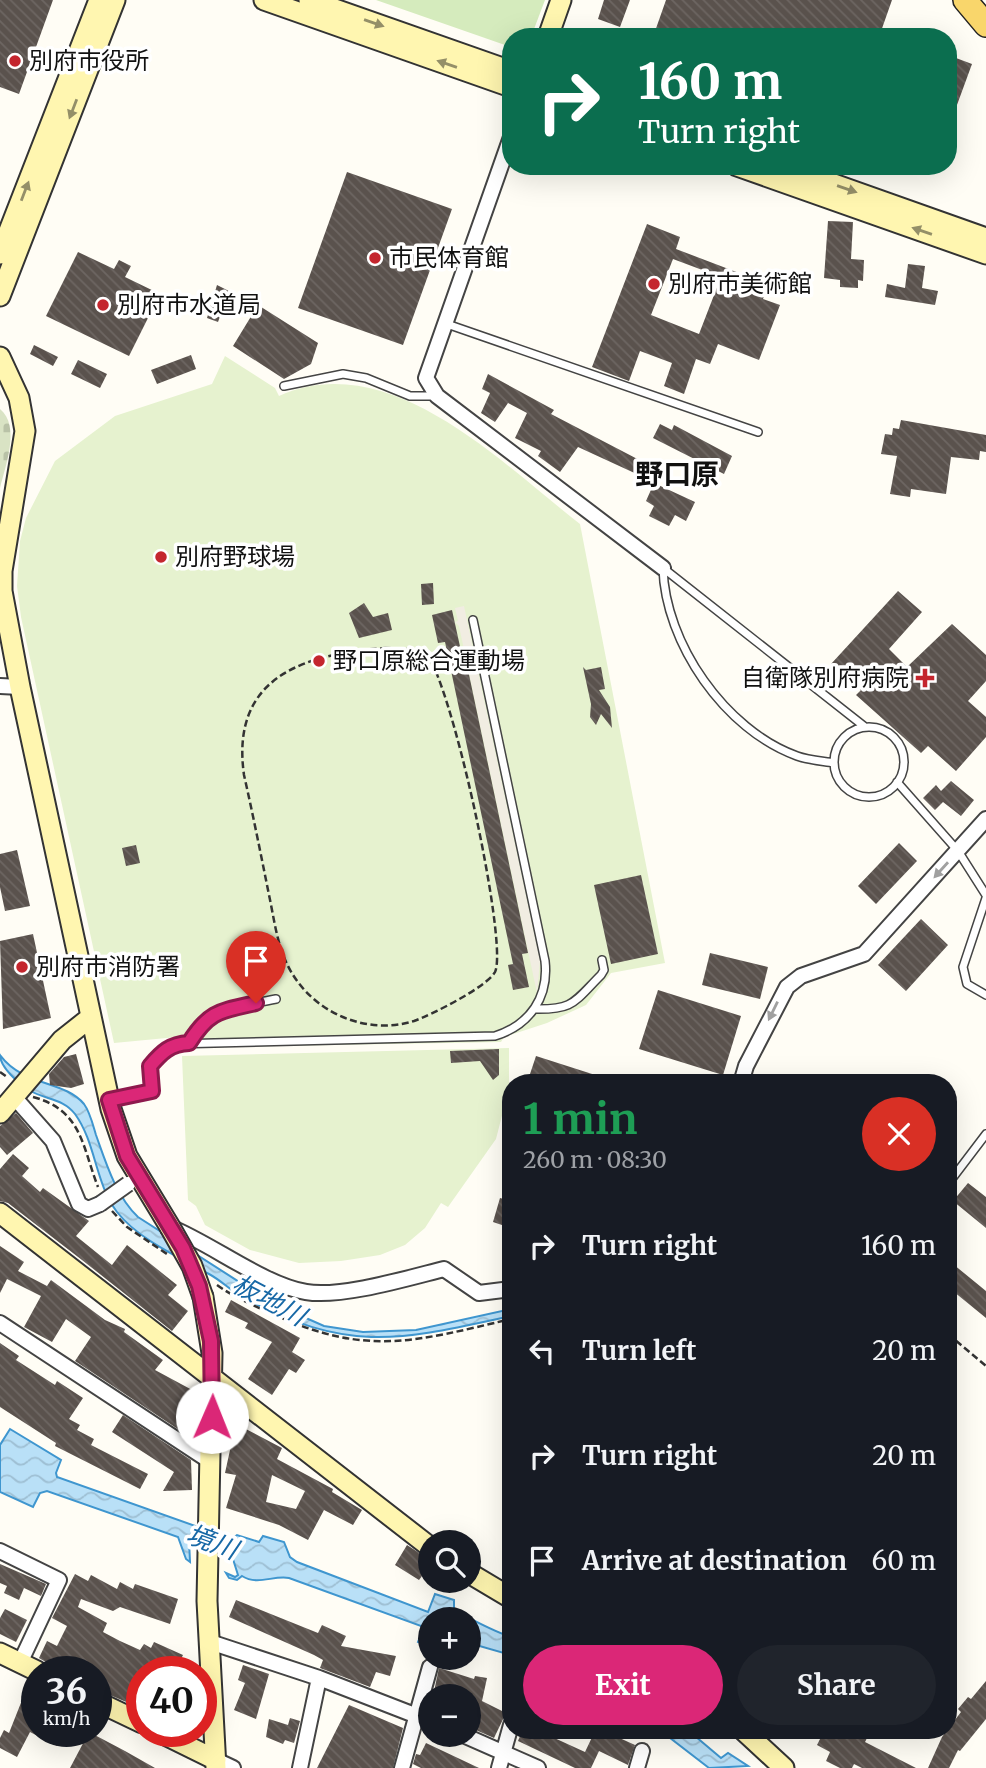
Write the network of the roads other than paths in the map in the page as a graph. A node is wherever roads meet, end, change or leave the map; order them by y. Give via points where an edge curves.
1 (99, 0) edge
2 (115, 0) edge
3 (264, 0) edge
4 (309, 0) edge
5 (561, 0) edge
6 (965, 0) edge
7 (986, 26) edge
8 (551, 28) edge
9 (502, 68) edge
10 (502, 84) edge
11 (502, 162) edge
12 (762, 175) edge
13 (808, 175) edge
14 (986, 238) edge
15 (0, 254) edge
16 (986, 254) edge
17 (0, 296) edge
18 (444, 323) junction
19 (0, 357) edge
20 (284, 386) dead end
21 (437, 396) junction
22 (758, 432) dead end
23 (663, 568) junction
24 (473, 620) dead end
25 (10, 686) edge
26 (864, 727) junction
27 (834, 764) junction
28 (897, 782) junction
29 (986, 819) edge
30 (958, 851) junction
31 (986, 896) edge
32 (602, 960) dead end
33 (986, 995) edge
34 (275, 999) dead end
35 (534, 1009) junction
36 (91, 1017) junction
37 (189, 1043) junction
38 (744, 1074) edge
39 (19, 1093) junction
40 (109, 1100) junction
41 (0, 1113) edge
42 (986, 1134) edge
43 (957, 1172) edge
44 (133, 1181) junction
45 (0, 1213) edge
46 (170, 1227) junction
47 (502, 1290) edge
48 (0, 1323) edge
49 (212, 1377) junction
50 (211, 1462) junction
51 (418, 1538) edge
52 (0, 1551) edge
53 (481, 1580) edge
54 (502, 1593) edge
55 (208, 1641) junction
56 (0, 1653) edge
57 (33, 1656) edge
58 (21, 1663) edge
59 (429, 1670) edge
60 (319, 1678) junction
61 (415, 1714) junction
62 (418, 1715) edge
63 (507, 1739) edge
64 (753, 1739) edge
65 (481, 1743) edge
66 (188, 1747) edge
67 (642, 1751) dead end
68 (503, 1752) junction
69 (222, 1765) edge
70 (300, 1768) edge
71 (402, 1768) edge
72 (499, 1768) edge
73 (538, 1768) edge
74 (637, 1768) edge
75 (784, 1768) edge

15 -> 1 street
2 -> 17 street
10 -> 3 street
4 -> 9 street
5 - 8 street
6 - 7 main road
11 - 18 street
16 -> 12 street
13 -> 14 street
18 - 21 street via 426,378
18 - 22 lane
19 - 25 street via 19,398 25,431 2,571
20 - 21 lane via 343,374 410,396
21 - 23 street
23 - 26 lane
23 - 27 lane via 664,591 687,656 709,688 765,739 797,756
24 - 35 lane via 545,961 545,981
25 - 36 street
26 - 27 lane via 839,744
26 - 28 lane via 877,728 897,741 904,763
27 - 28 lane via 842,785 863,797 886,793
28 - 30 lane
29 - 30 street
30 - 31 lane
30 -> 38 street via 864,954 806,974 787,987
31 - 33 lane via 965,961 964,979
32 - 35 lane via 601,975 572,1005
34 - 37 lane via 218,1011 203,1022
35 - 37 lane via 513,1029 495,1036
36 - 39 street via 62,1040
36 - 40 street
37 - 40 lane via 173,1044 150,1066 152,1091
39 - 41 street
39 - 44 street, bridge via 53,1141 79,1204 88,1209 100,1204
40 - 44 street
42 - 43 lane
44 - 46 street
45 - 49 street
46 - 47 street via 268,1278 306,1292 364,1288 444,1269 479,1293
46 - 49 street, bridge via 203,1297
48 - 50 street
49 - 50 street
49 - 51 street
50 - 55 street
52 - 57 street via 59,1580
53 - 54 street
55 - 60 street
55 - 69 street
56 - 58 street
59 - 61 street
60 - 61 street
60 - 70 street
61 - 62 street
61 - 71 street
63 - 68 street
64 - 75 street
65 - 68 street
66 - 69 street
67 - 74 street
68 - 72 street
68 - 73 street

